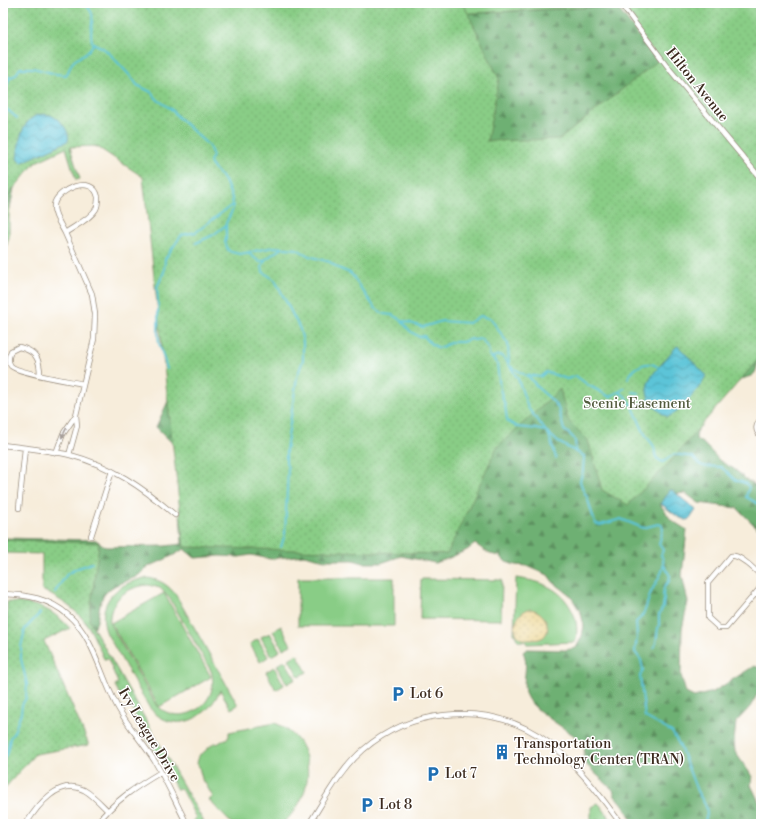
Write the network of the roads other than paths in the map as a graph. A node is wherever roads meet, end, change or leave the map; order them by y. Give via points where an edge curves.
1 (620, 3) edge
2 (761, 179) edge
3 (65, 234) junction
4 (40, 375) junction
5 (83, 384) junction
6 (76, 415) junction
7 (761, 419) edge
8 (761, 436) edge
9 (3, 445) edge
10 (25, 448) junction
11 (56, 453) junction
12 (69, 455) junction
13 (112, 471) junction
14 (19, 508) dead end
15 (175, 515) dead end
16 (91, 536) dead end
17 (761, 575) edge
18 (761, 587) edge
19 (3, 594) edge
20 (756, 594) junction
21 (761, 599) edge
22 (161, 772) junction
23 (107, 810) junction
24 (26, 824) edge
25 (96, 824) edge
26 (187, 824) edge
27 (309, 824) edge
28 (620, 824) edge

1 - 2 street, Hilton Avenue via 671,71
3 - 3 street via 97,208 97,195 92,187 77,186 57,198 54,207
3 - 5 street via 92,294 95,309 94,339
4 - 4 street via 12,367 8,359 11,351 19,347 30,351 38,359
4 - 5 street
5 - 6 street
6 -> 11 street via 63,434
6 - 12 street via 77,426
7 - 8 street via 756,429
9 - 10 street
10 - 11 street
10 - 14 street
11 - 12 street
12 - 13 street
13 - 15 street via 138,486
13 - 16 street
17 - 20 street via 736,556 728,558 708,583 708,618 720,628 726,628
18 - 20 street
19 - 22 street, Ivy League Drive via 39,598 59,608 76,623 89,643 114,702
20 - 21 street
22 - 23 street via 131,790
22 - 26 street, Ivy League Drive
23 - 24 street via 83,790 76,787 63,788 48,797
23 - 25 street
27 - 28 street via 348,766 373,742 419,720 456,714 486,715 506,720 545,740 578,770

